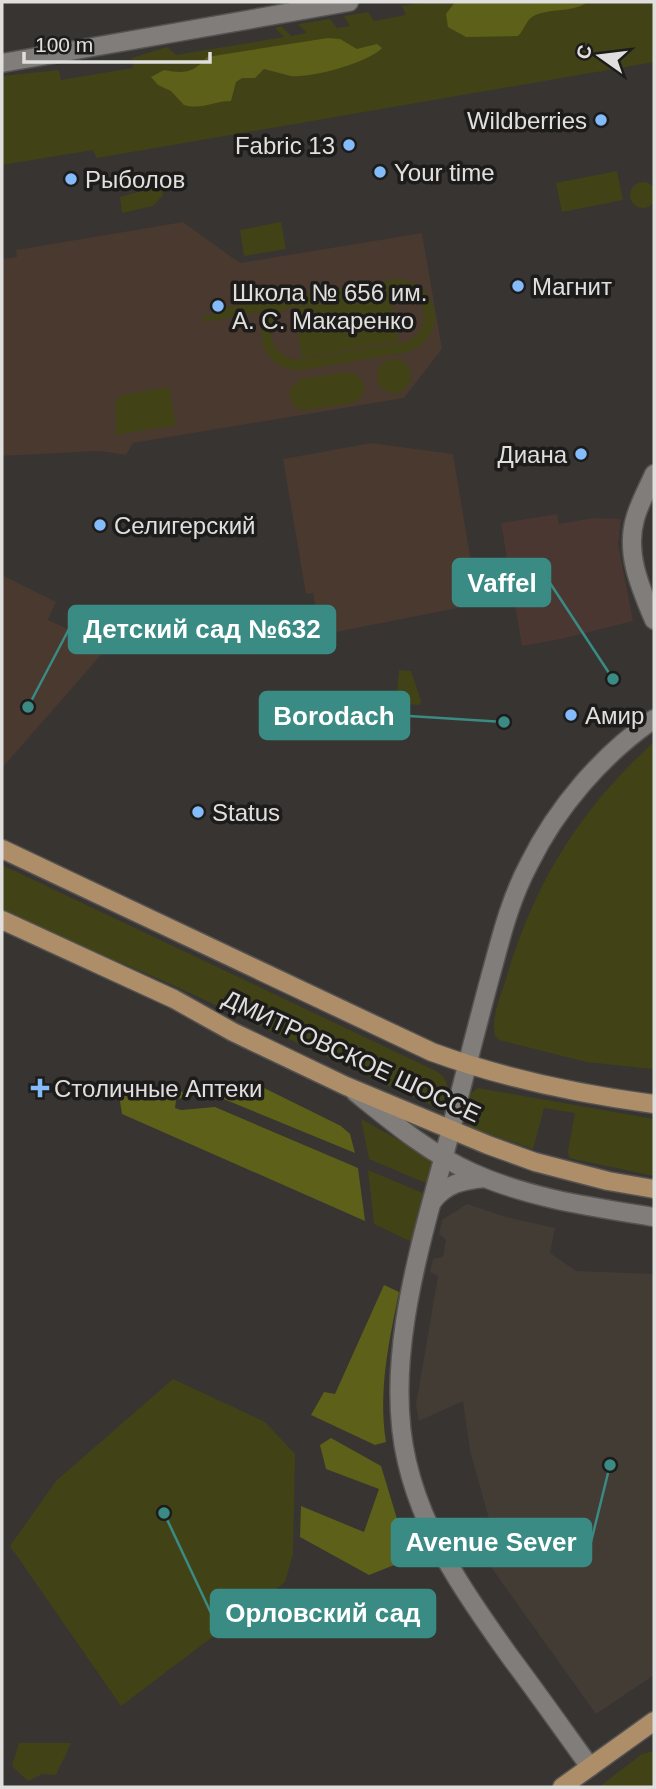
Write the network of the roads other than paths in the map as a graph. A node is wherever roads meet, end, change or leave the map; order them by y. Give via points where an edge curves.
1 (349, 2) edge
2 (2, 63) edge
3 (654, 474) edge
4 (654, 620) edge
5 (654, 719) edge
6 (2, 849) edge
7 (2, 920) edge
8 (467, 1065) junction
9 (346, 1086) junction
10 (654, 1104) edge
11 (452, 1129) junction
12 (444, 1156) junction
13 (485, 1177) junction
14 (654, 1189) edge
15 (432, 1202) junction
16 (654, 1216) edge
17 (654, 1721) edge
18 (590, 1767) junction
19 (562, 1787) edge

1 - 2 street
3 - 4 street via 635,517 632,538 633,562
5 - 8 street via 601,764 561,811 530,861 507,915
6 - 8 main road, ДМИТРОВСКОЕ ШОССЕ via 392,1035
7 - 9 main road, ДМИТРОВСКОЕ ШОССЕ via 174,999
8 - 10 main road, ДМИТРОВСКОЕ ШОССЕ
8 - 11 street
9 - 11 main road, ДМИТРОВСКОЕ ШОССЕ
9 - 12 street
11 - 12 street
11 - 14 main road, ДМИТРОВСКОЕ ШОССЕ via 535,1162
12 - 13 street
12 - 15 street
13 - 15 street via 452,1184
13 - 16 street via 592,1207
15 - 18 street via 402,1348 400,1405 412,1481 438,1545 475,1607
17 - 18 main road
18 - 19 main road

